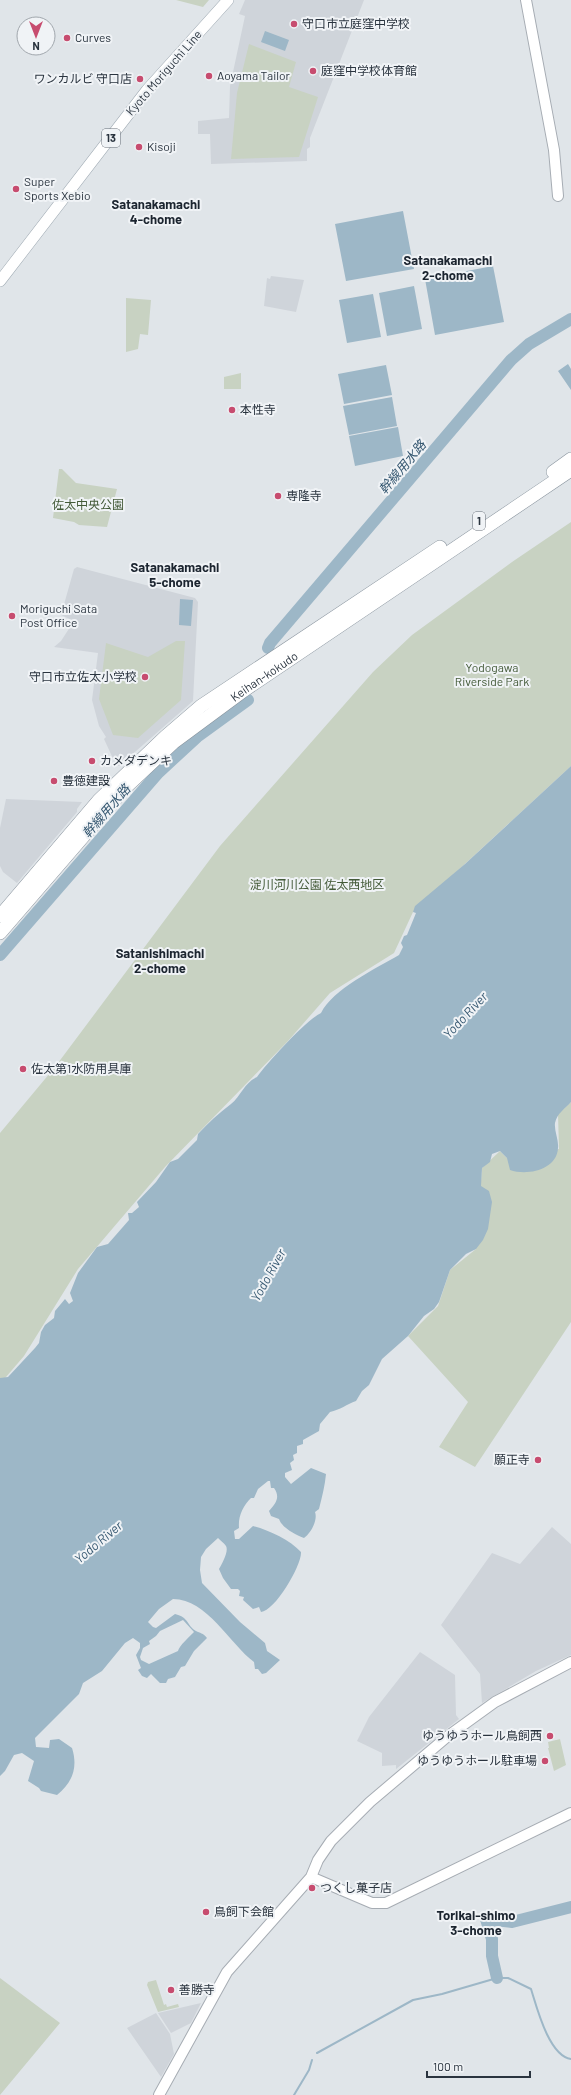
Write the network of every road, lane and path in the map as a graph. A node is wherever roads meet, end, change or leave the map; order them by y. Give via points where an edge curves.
1 (228, 0) edge
2 (526, 0) edge
3 (558, 196) dead end
4 (0, 281) edge
5 (571, 459) edge
6 (571, 470) edge
7 (390, 587) junction
8 (0, 916) edge
9 (0, 933) edge
10 (571, 1662) edge
11 (571, 1813) edge
12 (311, 1877) junction
13 (159, 2095) edge

1 - 4 main road, Kyoto Moriguchi Line / 13 via 147,90
2 - 3 street via 554,150
5 - 7 highway, Keihan-kokudo / 1
6 - 7 highway, Keihan-kokudo / 1
7 - 8 highway, Keihan-kokudo / 1 via 201,706 164,737 100,800
7 - 9 highway, Keihan-kokudo / 1 via 199,723 154,759 126,787
10 - 12 street via 495,1702 406,1770 331,1841 318,1860
11 - 12 street via 386,1903 372,1903
12 - 13 street via 227,1972

